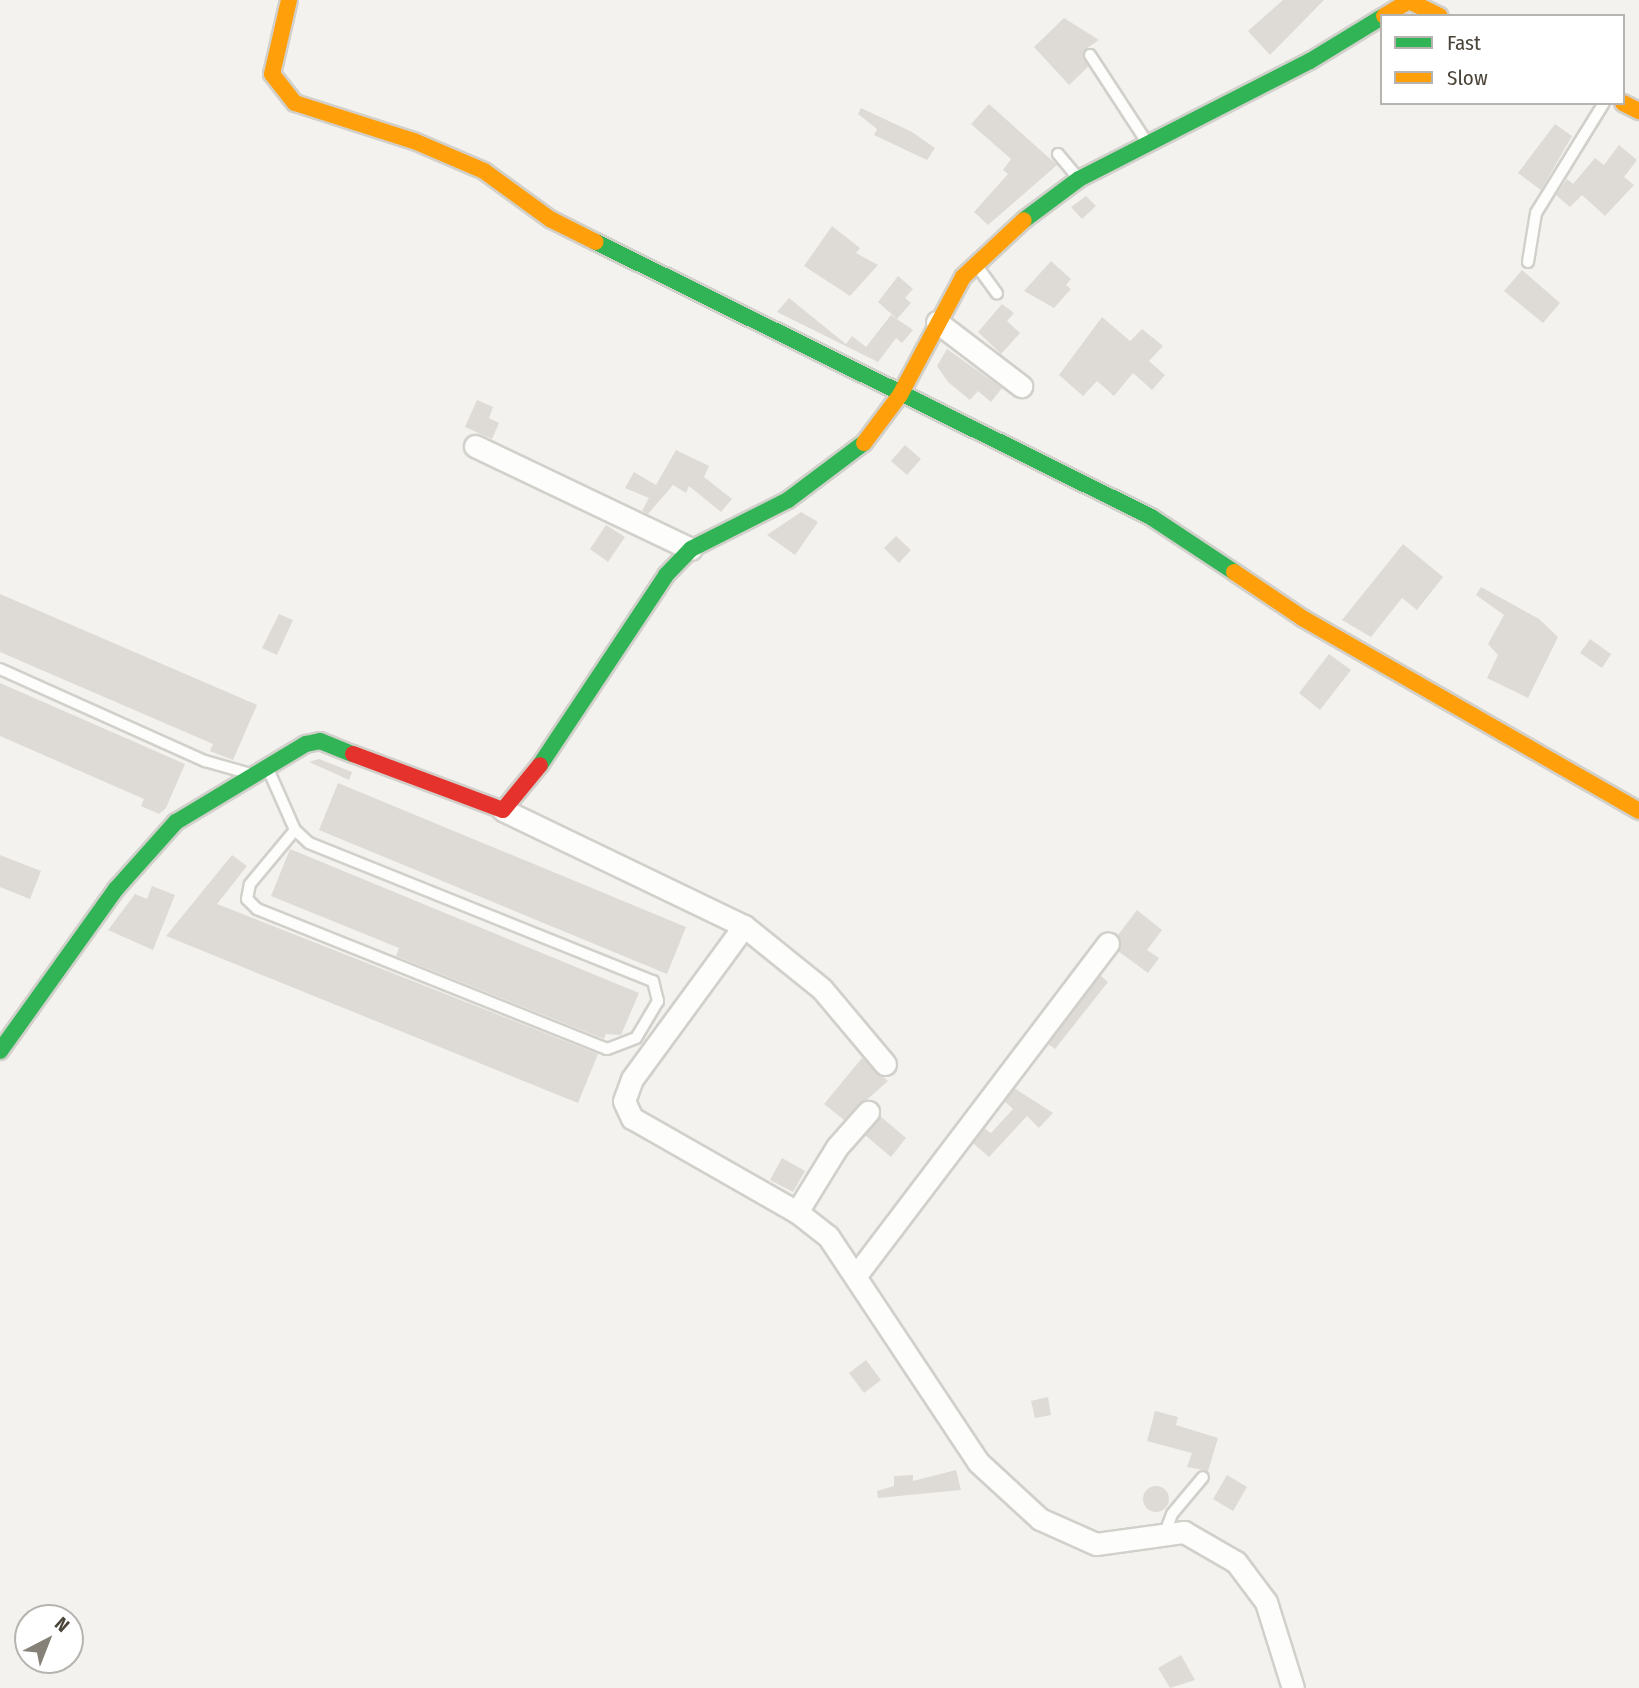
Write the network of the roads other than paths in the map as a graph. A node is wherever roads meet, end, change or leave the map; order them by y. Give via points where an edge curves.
1 (289, 0) edge
2 (1408, 0) edge
3 (1386, 14) edge
4 (1436, 14) edge
5 (1380, 18) edge
6 (1090, 55) dead end
7 (1603, 105) edge
8 (1147, 143) junction
9 (1058, 154) dead end
10 (1079, 179) junction
11 (1528, 262) dead end
12 (975, 264) junction
13 (997, 294) dead end
14 (937, 322) junction
15 (1021, 386) dead end
16 (900, 395) junction
17 (475, 446) dead end
18 (691, 549) junction
19 (0, 669) edge
20 (262, 772) junction
21 (503, 810) junction
22 (1639, 811) edge
23 (295, 830) junction
24 (744, 926) junction
25 (1108, 943) dead end
26 (0, 1051) edge
27 (885, 1064) dead end
28 (868, 1112) dead end
29 (797, 1212) junction
30 (857, 1274) junction
31 (1203, 1477) dead end
32 (1164, 1535) junction
33 (1293, 1688) edge

1 - 16 street via 272,74 295,103 414,141 484,171 550,219 766,322 806,349
2 - 3 street
2 - 4 street
5 - 8 street via 1310,61
6 - 8 lane
7 - 11 lane via 1536,213
8 - 10 street
9 - 10 lane
10 - 12 street via 995,242
12 - 13 lane
12 - 14 street
14 - 15 street
14 - 16 street
16 - 18 street via 860,448 821,478
16 - 22 street via 1151,517 1304,619
17 - 18 street
18 - 21 street via 666,575 554,748
19 - 20 lane via 205,761
20 - 21 street via 306,744 320,741
20 - 23 lane
20 - 26 street via 176,822 149,849
21 - 24 street
23 - 23 lane via 334,856 563,941 653,981 657,1001 636,1038 607,1049 257,909 247,899 250,884
24 - 27 street via 822,989
24 - 29 street via 632,1079 624,1101 636,1122
25 - 30 street
28 - 29 street via 837,1147
29 - 30 street via 828,1236
30 - 32 street via 978,1462 1006,1493 1040,1519 1096,1544
31 - 32 lane via 1172,1514
32 - 33 street via 1184,1531 1200,1537 1254,1580

